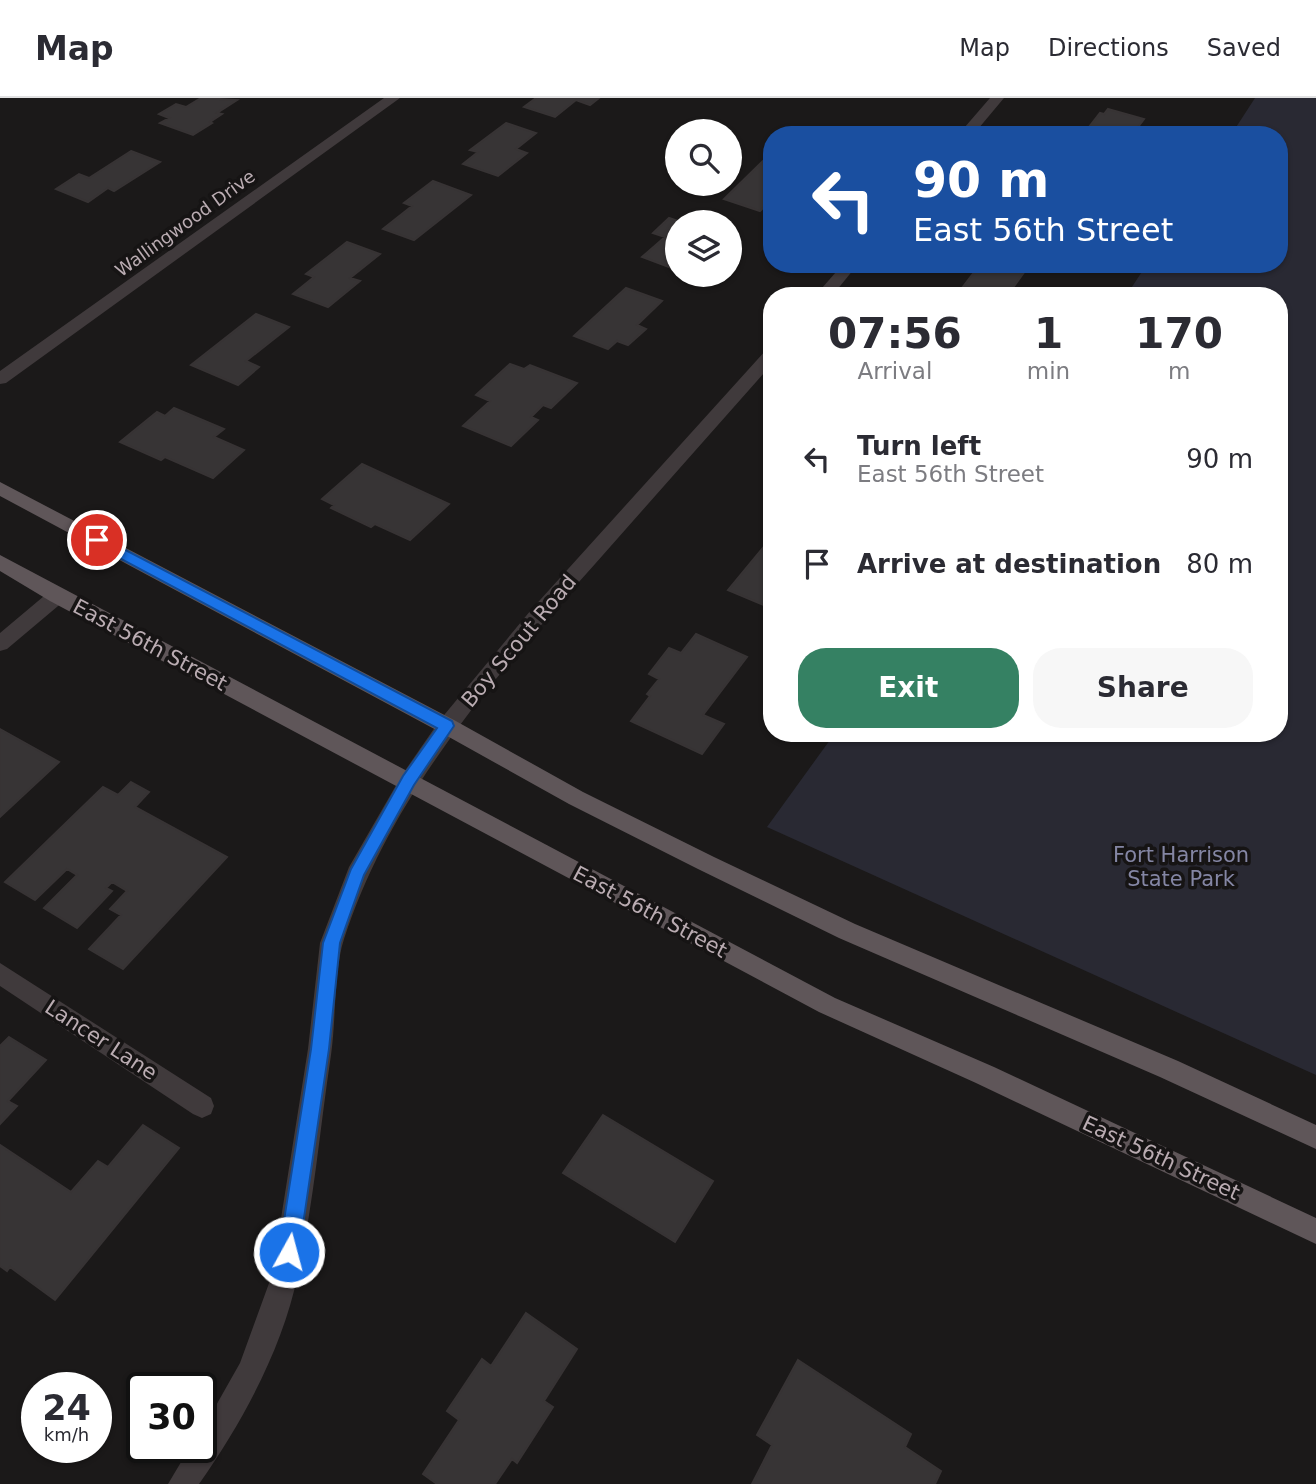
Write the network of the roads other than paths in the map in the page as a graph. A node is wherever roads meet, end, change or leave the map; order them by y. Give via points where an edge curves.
1 (393, 98) edge
2 (997, 98) edge
3 (973, 126) edge
4 (843, 273) edge
5 (831, 287) edge
6 (763, 364) edge
7 (0, 379) edge
8 (0, 488) edge
9 (0, 562) edge
10 (57, 596) junction
11 (0, 644) edge
12 (447, 726) junction
13 (409, 781) junction
14 (0, 973) edge
15 (202, 1106) dead end
16 (1316, 1137) edge
17 (1316, 1231) edge
18 (181, 1484) edge

1 - 7 street, Wallingwood Drive
2 - 3 street
4 - 5 street
6 - 12 street, Boy Scout Road via 538,615
8 - 12 main road
9 - 10 main road, East 56th Street
10 - 11 street
10 - 13 main road, East 56th Street
12 - 13 street, Boy Scout Road
12 - 16 main road via 576,798 847,931
13 - 17 main road, East 56th Street via 827,1005
13 - 18 street, Boy Scout Road via 357,874 331,943 289,1252 266,1335 231,1411
14 - 15 street, Lancer Lane

